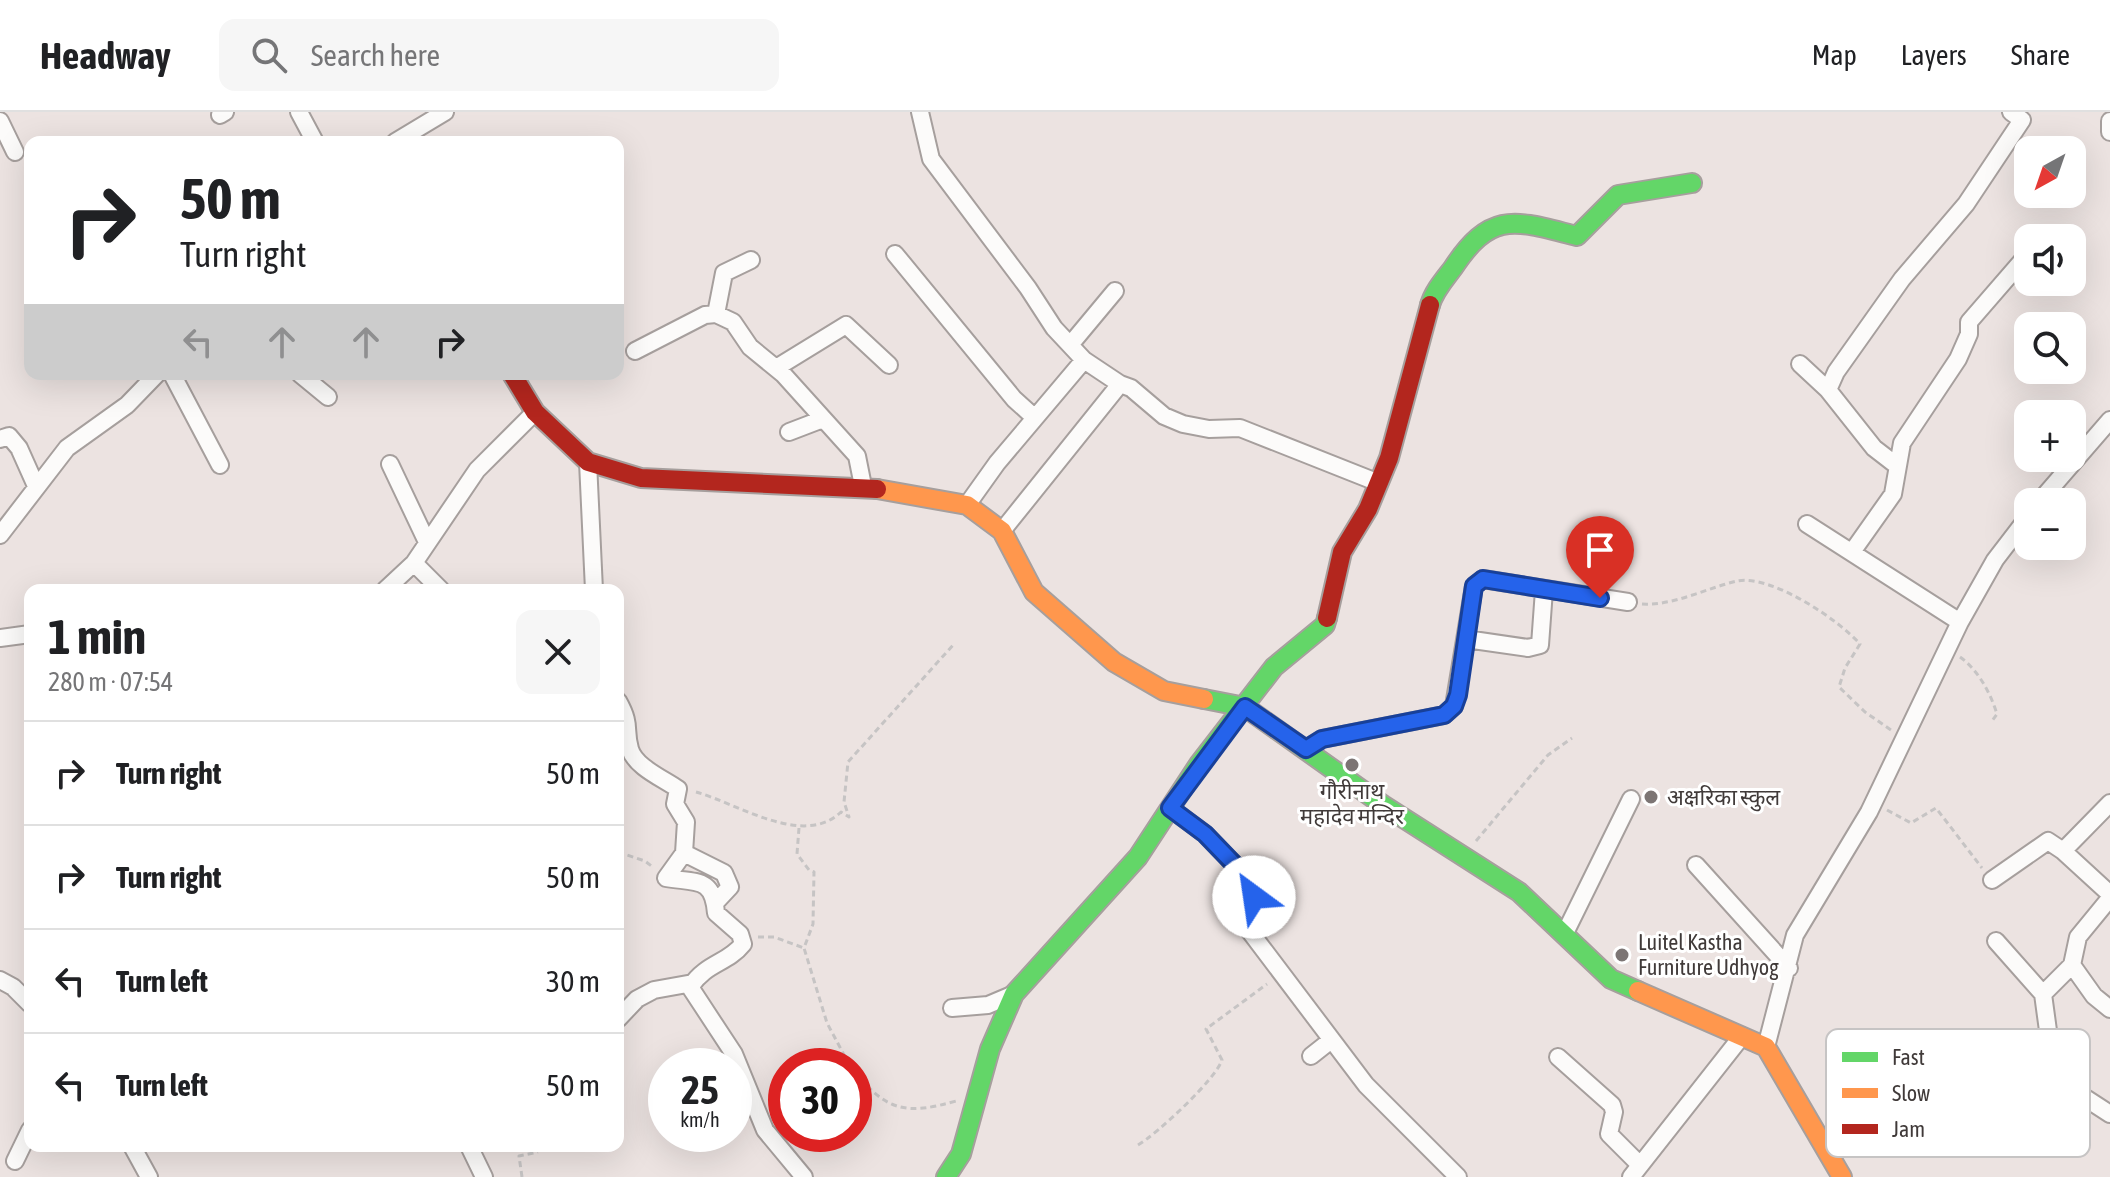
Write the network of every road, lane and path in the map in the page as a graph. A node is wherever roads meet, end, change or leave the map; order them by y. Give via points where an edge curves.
1 (299, 112) edge
2 (445, 112) edge
3 (920, 112) edge
4 (2020, 115) edge
5 (0, 121) edge
6 (2110, 121) edge
7 (2110, 132) edge
8 (312, 136) edge
9 (405, 136) edge
10 (15, 152) dead end
11 (1692, 183) dead end
12 (895, 254) dead end
13 (751, 260) dead end
14 (2014, 270) edge
15 (1115, 291) dead end
16 (716, 314) junction
17 (1070, 345) junction
18 (635, 351) dead end
19 (1084, 360) junction
20 (1800, 364) dead end
21 (889, 365) dead end
22 (776, 368) junction
23 (151, 380) edge
24 (175, 380) edge
25 (307, 380) edge
26 (516, 380) edge
27 (1120, 384) junction
28 (1828, 390) junction
29 (328, 397) dead end
30 (535, 412) junction
31 (1035, 418) junction
32 (823, 419) junction
33 (2110, 420) edge
34 (789, 432) dead end
35 (0, 439) edge
36 (588, 462) junction
37 (390, 464) dead end
38 (220, 465) dead end
39 (1896, 465) junction
40 (1379, 483) junction
41 (36, 486) junction
42 (863, 486) junction
43 (2051, 488) edge
44 (967, 505) junction
45 (1807, 524) dead end
46 (1002, 531) junction
47 (0, 535) edge
48 (2014, 535) edge
49 (427, 542) junction
50 (1852, 552) junction
51 (414, 563) junction
52 (391, 584) edge
53 (435, 584) edge
54 (594, 584) edge
55 (1544, 590) junction
56 (1628, 602) joint
57 (1960, 622) junction
58 (24, 635) edge
59 (0, 638) edge
60 (1466, 639) junction
61 (954, 644) dead end
62 (1947, 648) junction
63 (1245, 707) junction
64 (624, 712) edge
65 (1992, 721) dead end
66 (1572, 738) dead end
67 (1905, 739) junction
68 (1306, 749) junction
69 (678, 789) junction
70 (1631, 799) dead end
71 (1875, 800) junction
72 (2110, 803) edge
73 (1170, 808) junction
74 (799, 828) junction
75 (2063, 851) junction
76 (684, 853) junction
77 (624, 854) edge
78 (1463, 855) junction
79 (1696, 865) dead end
80 (666, 878) junction
81 (1992, 880) joint
82 (2110, 896) edge
83 (715, 903) junction
84 (1565, 933) junction
85 (740, 934) junction
86 (1996, 941) dead end
87 (804, 948) junction
88 (2072, 965) junction
89 (1789, 968) junction
90 (1280, 974) junction
91 (0, 980) edge
92 (693, 983) junction
93 (1014, 994) junction
94 (2043, 994) junction
95 (24, 997) edge
96 (952, 1008) dead end
97 (2110, 1009) edge
98 (624, 1013) edge
99 (2048, 1029) edge
100 (1742, 1036) junction
101 (1330, 1041) junction
102 (1766, 1047) junction
103 (840, 1048) edge
104 (1311, 1056) dead end
105 (1558, 1057) dead end
106 (872, 1094) edge
107 (975, 1096) junction
108 (2090, 1101) edge
109 (2110, 1114) edge
110 (24, 1142) edge
111 (1138, 1145) dead end
112 (1826, 1150) edge
113 (135, 1152) edge
114 (472, 1152) edge
115 (538, 1152) dead end
116 (1830, 1157) edge
117 (15, 1161) dead end
118 (1635, 1171) edge
119 (149, 1177) edge
120 (484, 1177) edge
121 (522, 1177) edge
122 (804, 1177) edge
123 (946, 1177) edge
124 (1458, 1177) edge
125 (1842, 1177) edge

1 - 8 street
2 - 9 street
3 - 17 street via 931,159
4 - 28 street via 1966,204 1902,279
5 - 10 street
6 - 7 street
11 - 40 street via 1618,195 1577,236 1519,222 1481,232 1432,298
12 - 31 street
13 - 16 street via 724,273
14 - 39 street via 1969,322 1958,359 1902,443
15 - 17 street
16 - 18 street
16 - 22 street via 733,322 750,347
17 - 19 street
19 - 27 street
19 - 31 street
20 - 28 street
21 - 22 street via 846,325
22 - 32 street
23 - 41 street via 127,405 67,448
24 - 38 street
25 - 29 street
26 - 30 street
27 - 40 street via 1183,424 1240,428
27 - 46 street
28 - 39 street via 1874,448
30 - 36 street
30 - 49 street via 477,470
31 - 44 street
32 - 34 street
32 - 42 street via 857,456
33 - 43 street
35 - 41 street via 9,436 19,448
36 - 42 street via 641,478
36 - 54 street
37 - 49 street
39 - 50 street via 1893,494
40 - 63 street via 1342,552 1325,625 1274,667
41 - 47 street
42 - 44 street
44 - 46 street
45 - 50 street
46 - 63 street via 1034,592 1114,662 1164,691
48 - 57 street
49 - 51 street
50 - 57 street
51 - 52 street
51 - 53 street
55 - 56 street
55 - 60 street via 1483,579 1474,586
55 - 60 street via 1540,645
56 - 67 path via 1646,605 1742,580 1806,603 1860,644 1839,687
57 - 62 street
58 - 59 street
60 - 68 street via 1458,695 1444,715 1322,739
61 - 74 path via 848,762 844,802 849,817 841,812 819,827
62 - 65 path via 1980,679 1997,714
62 - 67 street
63 - 68 street
63 - 73 street
64 - 69 street via 637,761
66 - 78 path via 1548,755
67 - 71 street
68 - 78 street
69 - 74 path
69 - 76 street via 675,804 686,822
70 - 84 street
71 - 81 path via 1911,823 1936,808
71 - 89 street via 1795,935
72 - 75 street
73 - 90 street via 1205,834 1257,888 1240,917
73 - 93 street via 1138,857
74 - 87 path via 797,854 814,872 816,888 813,924
75 - 81 street via 2048,841
75 - 82 street
76 - 80 street
76 - 83 street via 724,873 730,887
77 - 80 path via 645,861
78 - 84 street via 1519,892
79 - 89 street
80 - 83 street via 707,884
82 - 88 street via 2078,937
83 - 85 street via 716,913
84 - 100 street via 1611,979
85 - 87 path via 750,944 759,936 774,937
85 - 92 street via 743,944 736,952 709,965
86 - 94 street
87 - 103 path via 827,1023
88 - 94 street
88 - 97 street
89 - 102 street
90 - 101 street
90 - 111 path via 1206,1029 1222,1060 1219,1070 1208,1086
91 - 95 street
92 - 98 street via 654,990
92 - 122 street via 690,987 739,1065 765,1130
93 - 96 street via 988,1005
93 - 107 street
94 - 99 street
100 - 102 street
100 - 118 street
101 - 104 street
101 - 124 street
102 - 112 street
105 - 118 street via 1612,1105 1609,1134
106 - 107 path via 896,1106 923,1110
107 - 123 street via 961,1154
108 - 109 street
110 - 117 street
113 - 119 street
114 - 120 street
115 - 121 path via 519,1156
116 - 125 street

